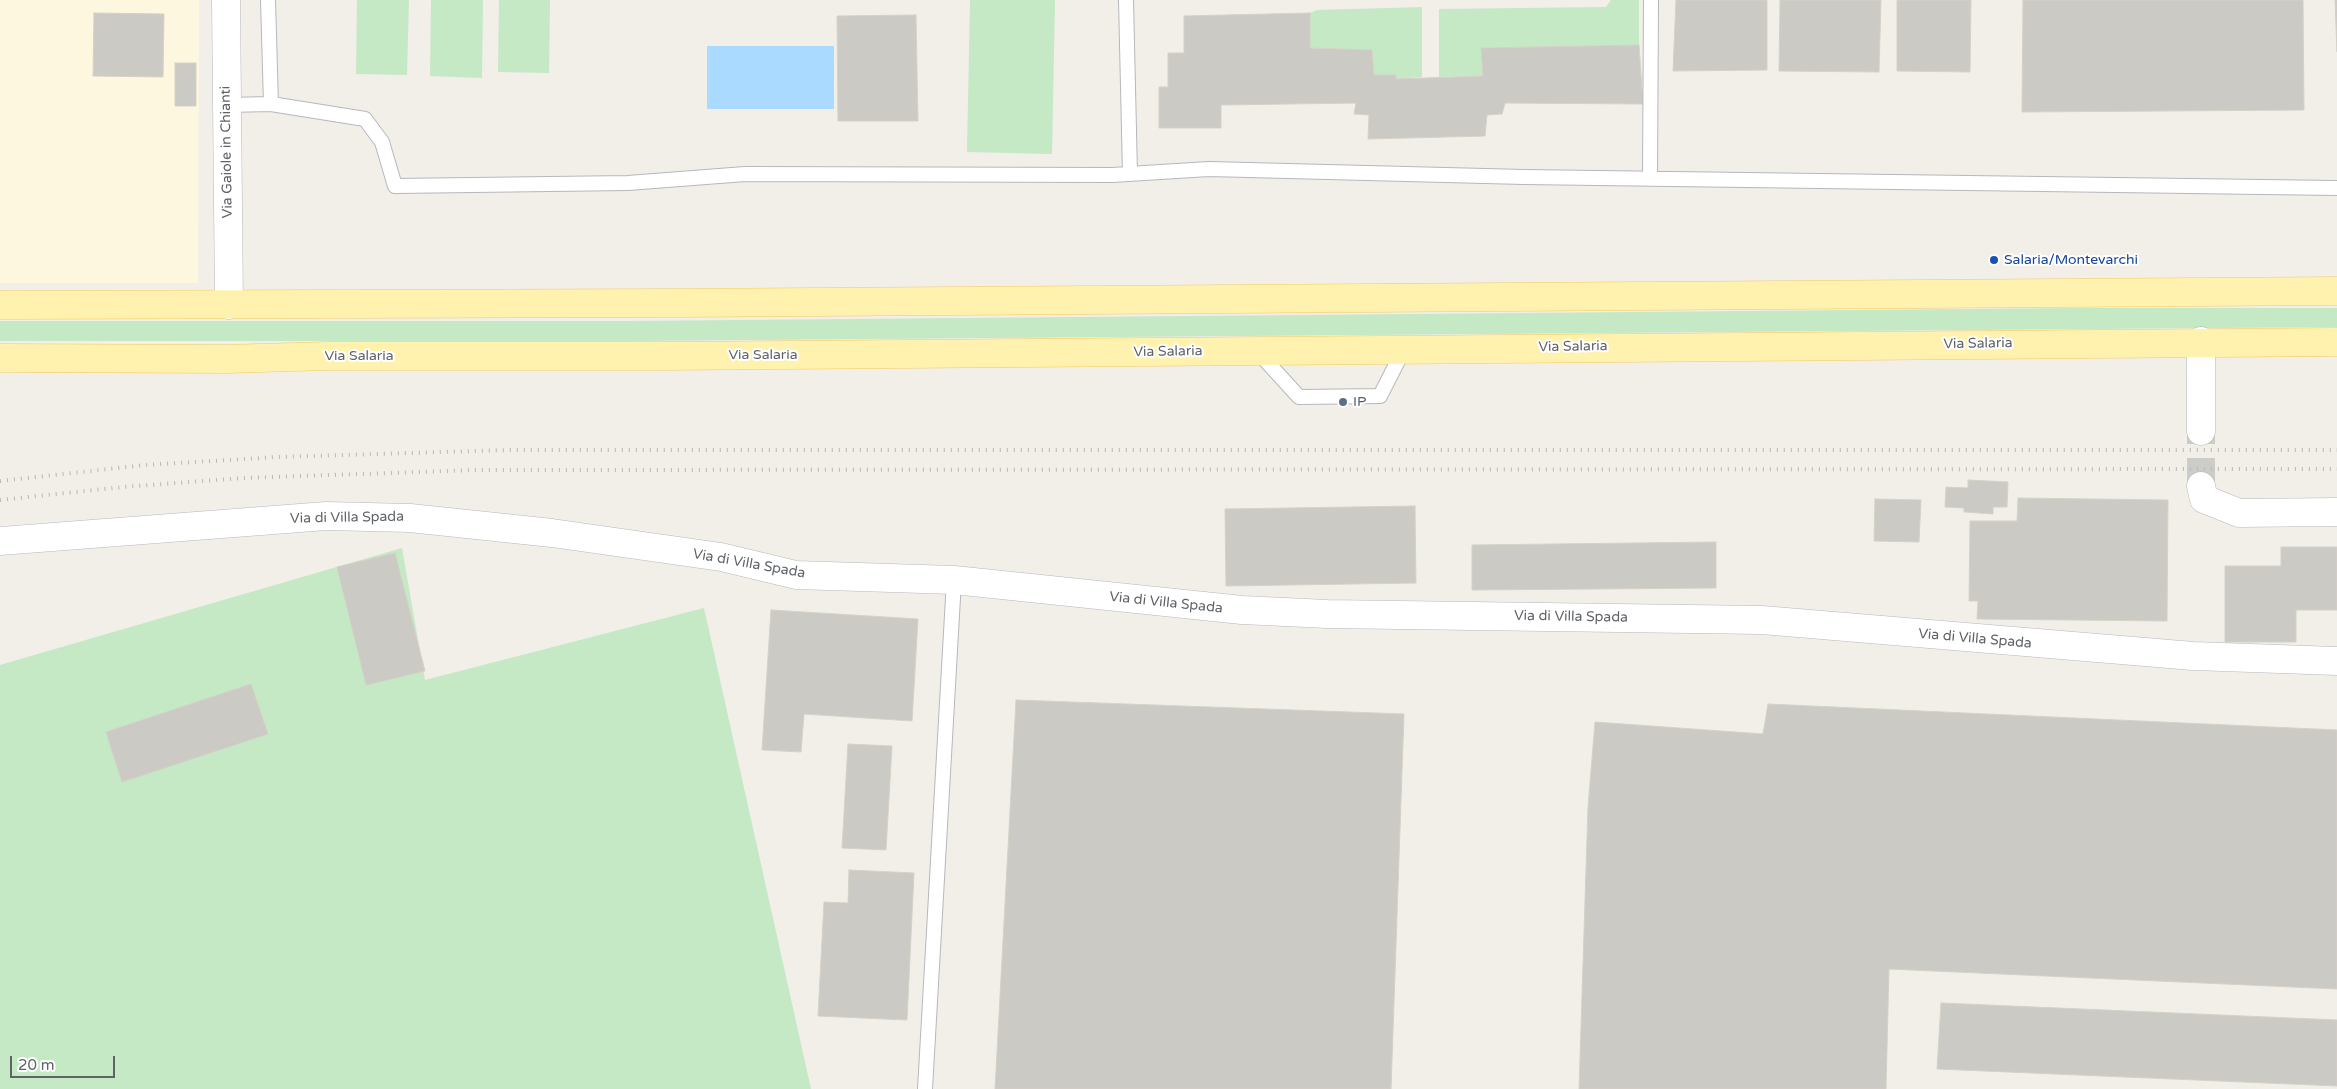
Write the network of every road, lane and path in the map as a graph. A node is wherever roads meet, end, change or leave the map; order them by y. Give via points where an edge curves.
1 (226, 0) edge
2 (268, 0) edge
3 (1126, 0) edge
4 (1651, 0) edge
5 (271, 104) junction
6 (227, 105) junction
7 (1130, 174) junction
8 (1650, 178) junction
9 (2337, 188) edge
10 (2337, 291) edge
11 (229, 304) junction
12 (0, 305) edge
13 (2201, 341) junction
14 (2337, 342) edge
15 (1404, 349) junction
16 (1256, 351) junction
17 (0, 358) edge
18 (2201, 431) tunnel mouth
19 (2201, 486) tunnel mouth
20 (2337, 512) edge
21 (0, 541) edge
22 (954, 580) junction
23 (2337, 660) edge
24 (925, 1089) edge

1 - 6 street, Via Gaiole in Chianti
2 - 5 lane
3 - 7 lane
4 - 8 lane
5 - 6 lane
5 - 7 lane via 364,119 382,142 395,186 628,183 745,174
6 - 11 street, Via Gaiole in Chianti
7 - 8 lane via 1209,169
8 - 9 lane
10 - 11 main road
11 - 12 main road
13 - 14 main road, Via Salaria
13 - 15 main road, Via Salaria
13 - 18 street
15 - 16 main road, Via Salaria
15 - 16 lane via 1380,396 1317,397 1299,397
16 - 17 main road, Via Salaria
19 - 20 street via 2204,499 2239,513
21 - 22 street, Via di Villa Spada via 284,519 369,516 450,521 552,533 720,557 796,575
22 - 23 street, Via di Villa Spada via 1242,610 1762,620 2193,656
22 - 24 lane

